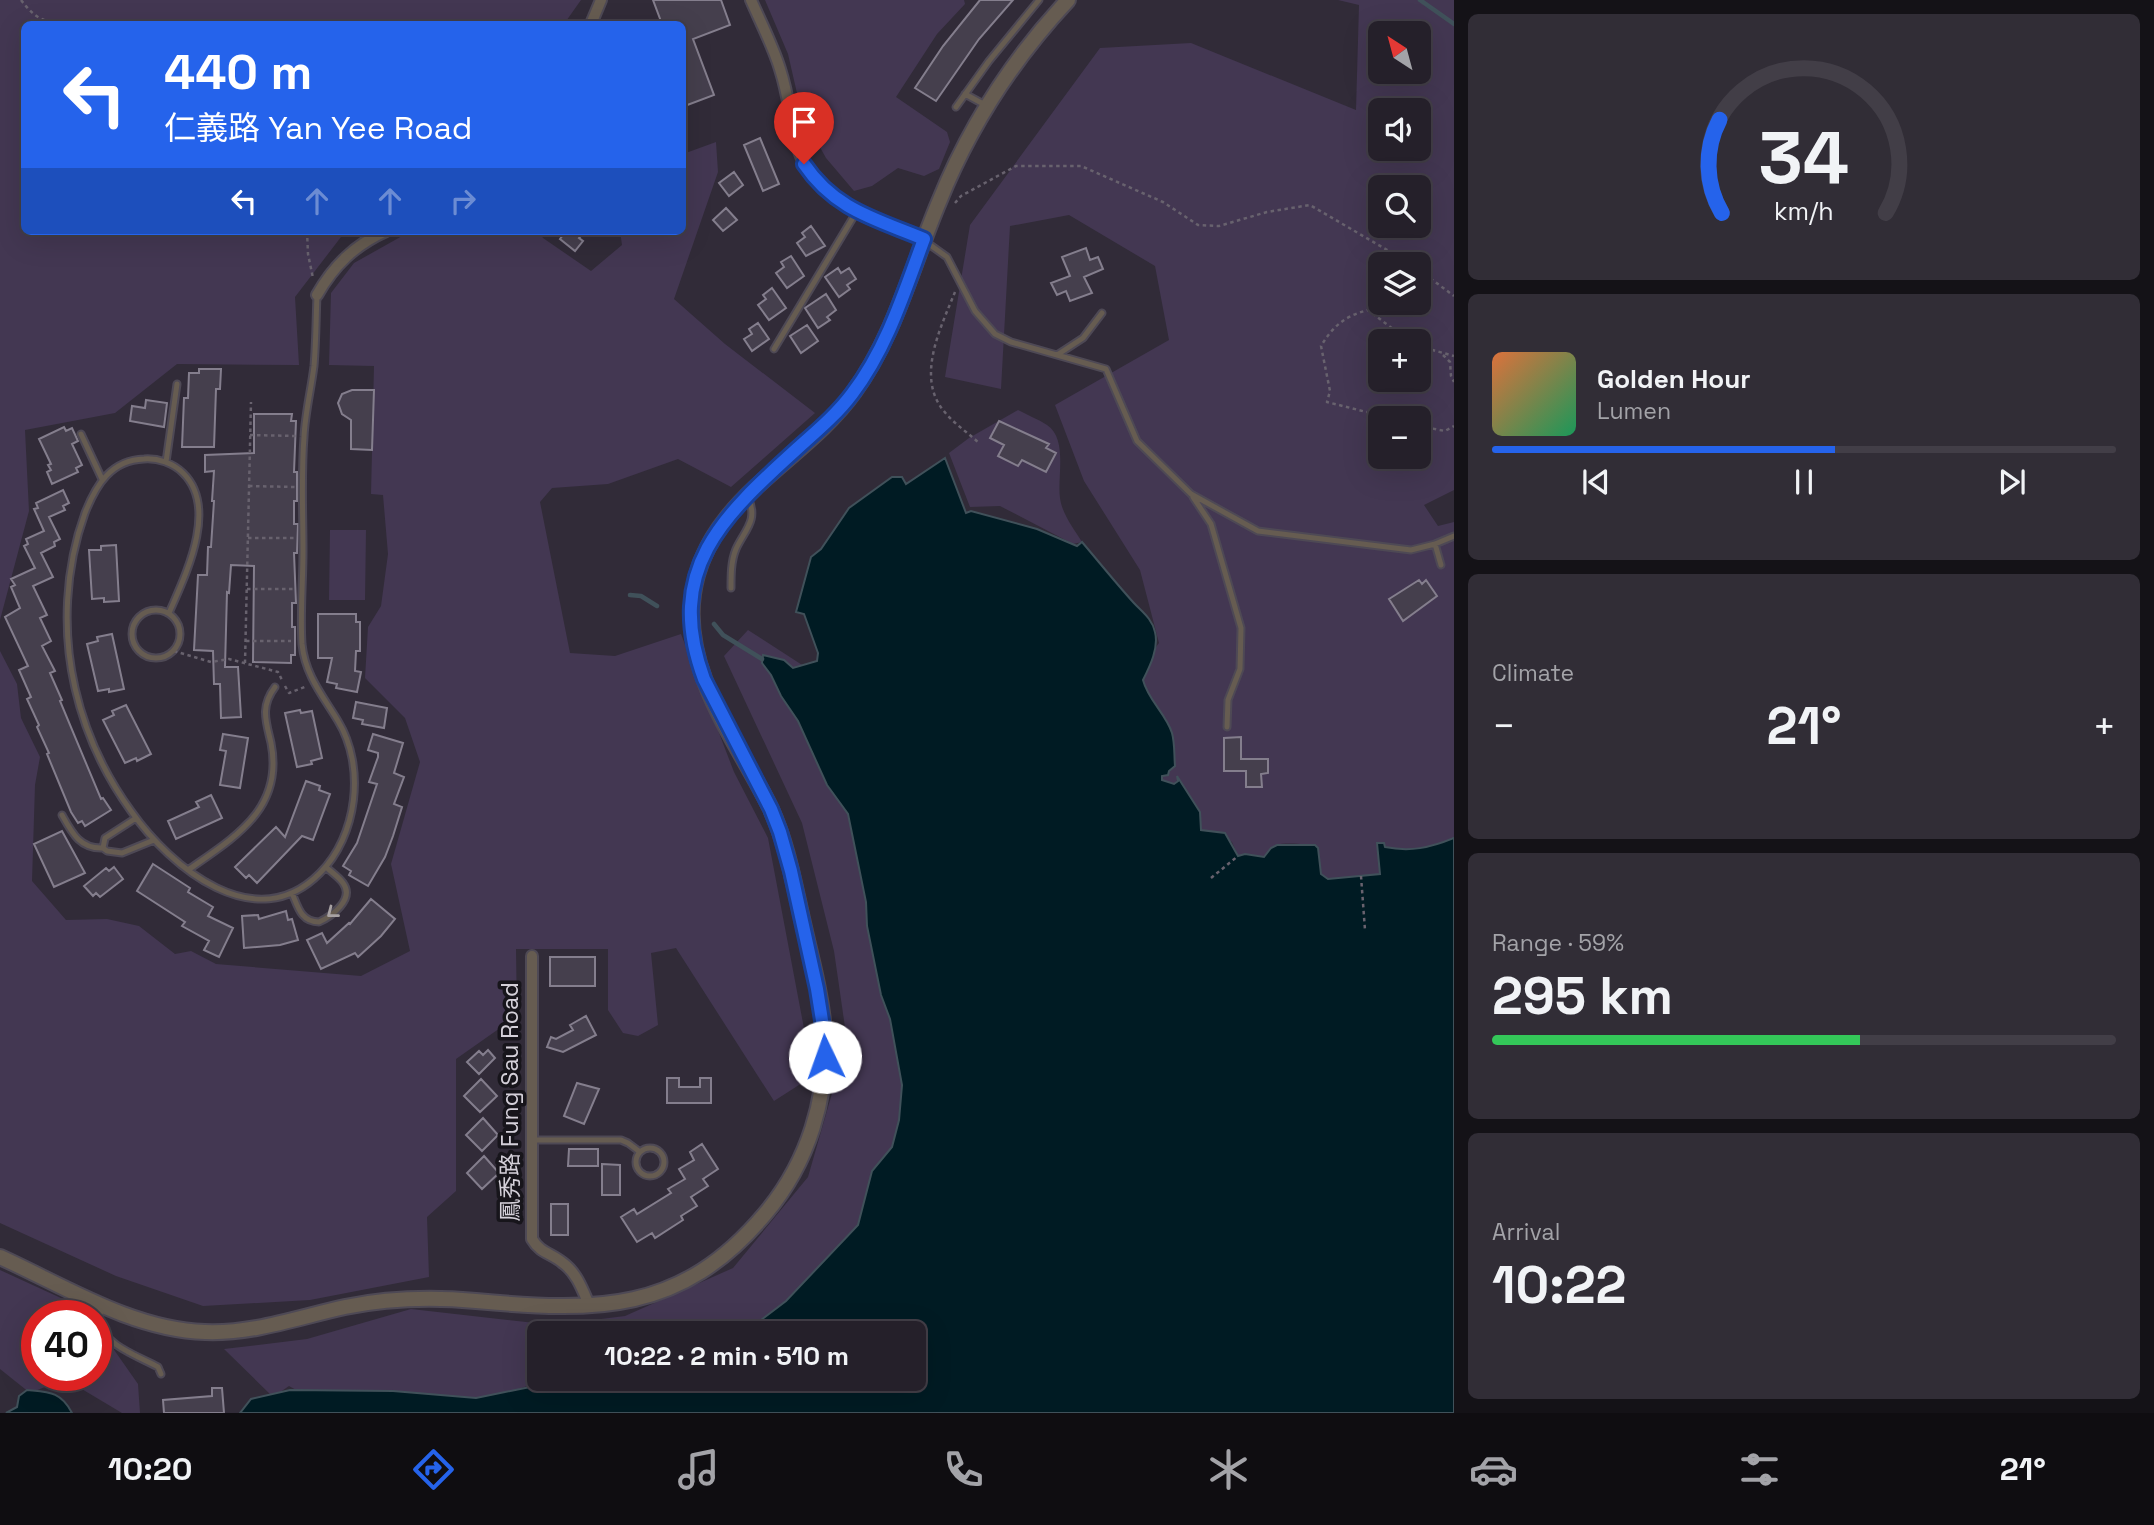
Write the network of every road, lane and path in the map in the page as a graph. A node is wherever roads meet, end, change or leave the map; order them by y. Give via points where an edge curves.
1 (21, 0) edge
2 (601, 0) edge
3 (751, 0) edge
4 (1039, 0) edge
5 (1068, 0) edge
6 (45, 21) edge
7 (592, 21) edge
8 (965, 94) junction
9 (986, 106) junction
10 (956, 107) dead end
11 (954, 205) dead end
12 (857, 211) junction
13 (307, 235) edge
14 (379, 235) edge
15 (924, 239) junction
16 (1390, 252) edge
17 (960, 279) junction
18 (1431, 279) edge
19 (317, 295) junction
20 (1454, 296) edge
21 (1102, 313) dead end
22 (1393, 329) edge
23 (1431, 348) edge
24 (774, 349) dead end
25 (1441, 352) junction
26 (1057, 355) junction
27 (1454, 356) edge
28 (1454, 382) edge
29 (177, 384) dead end
30 (251, 402) dead end
31 (1368, 412) edge
32 (1454, 426) edge
33 (1431, 428) edge
34 (81, 434) dead end
35 (250, 435) junction
36 (304, 436) junction
37 (979, 443) dead end
38 (166, 462) junction
39 (102, 479) junction
40 (249, 486) junction
41 (303, 487) junction
42 (1191, 494) junction
43 (746, 495) junction
44 (1454, 536) edge
45 (248, 538) junction
46 (303, 538) junction
47 (1435, 544) junction
48 (1441, 565) dead end
49 (731, 588) dead end
50 (247, 589) junction
51 (303, 589) junction
52 (169, 613) junction
53 (246, 641) junction
54 (302, 641) junction
55 (174, 651) junction
56 (245, 663) junction
57 (313, 683) junction
58 (275, 687) dead end
59 (1227, 727) dead end
60 (62, 815) dead end
61 (136, 818) junction
62 (154, 840) junction
63 (103, 848) junction
64 (1238, 856) dead end
65 (326, 867) junction
66 (188, 870) junction
67 (1361, 876) dead end
68 (1211, 878) dead end
69 (292, 893) junction
70 (1365, 930) dead end
71 (532, 956) dead end
72 (531, 1140) junction
73 (640, 1152) junction
74 (0, 1257) edge
75 (92, 1300) edge
76 (590, 1307) junction
77 (112, 1308) edge
78 (112, 1340) edge
79 (161, 1374) dead end

1 - 6 path via 32,15
2 - 7 street
3 - 12 street via 780,68 793,136 804,164 823,188
4 - 8 lane
5 - 9 street
8 - 9 lane
8 - 10 lane
9 - 15 street
11 - 16 path via 961,196 1016,166 1081,166 1163,202 1198,225 1219,226 1310,205
12 - 15 street
12 - 24 lane
13 - 19 path
14 - 19 street via 351,252
15 - 17 lane via 947,257
15 - 43 street via 893,323 854,392
17 - 26 lane via 975,311 995,334
17 - 37 path via 938,336 929,378 941,408
18 - 20 path
19 - 36 lane
21 - 26 lane via 1083,338
22 - 31 path via 1368,310 1332,327 1321,346 1330,391 1327,402
23 - 25 path
25 - 27 path
25 - 28 path via 1450,362
26 - 42 lane via 1106,369 1138,441
29 - 38 lane
30 - 35 path
32 - 33 path via 1445,431
34 - 39 lane
35 - 36 path
35 - 40 path
36 - 41 lane
38 - 39 lane via 133,460
38 - 52 lane via 192,483 198,498 193,553
39 - 61 lane via 85,513 73,556 68,640 75,687 89,733
40 - 41 path
40 - 45 path
41 - 46 lane
42 - 47 lane via 1258,531 1411,550
42 - 59 lane via 1211,524 1241,628 1240,670 1228,700
43 - 49 lane via 752,519 737,548
43 - 76 street via 715,533 701,561 691,603 692,634 704,679 771,809 784,844 821,1011 825,1057 820,1097 797,1168 739,1243 713,1264 669,1287 629,1301
44 - 47 lane
45 - 46 path
45 - 50 path
46 - 51 lane
47 - 48 lane
50 - 51 path
50 - 53 path
51 - 54 lane
52 - 55 lane via 180,630
52 - 55 lane via 146,612 135,622 132,637 138,651 148,658
53 - 54 path
53 - 56 path
54 - 57 lane
55 - 56 path via 211,662 229,659
56 - 57 path via 278,672 289,693
57 - 65 lane via 339,723 353,765 350,820
58 - 66 lane via 264,709 273,766 262,806 245,829
60 - 63 lane via 77,840
61 - 62 lane
61 - 63 lane via 105,838
62 - 63 lane via 122,852
62 - 66 lane
64 - 68 path
65 - 69 lane
65 -> 69 lane via 346,891 344,901 332,913 319,922 310,921 301,914
66 - 69 lane via 233,895 252,900
67 - 70 path
71 - 72 street, 鳳秀路 Fung Sau Road
72 - 73 lane via 621,1140
72 - 76 street, 鳳秀路 Fung Sau Road via 532,1239 544,1253 570,1269
73 - 73 lane via 650,1148 660,1152 664,1162 660,1172 650,1177 640,1172 635,1162
74 - 75 street
76 - 77 street via 408,1299 347,1307 256,1328 202,1332 162,1326
78 - 79 lane via 158,1367

